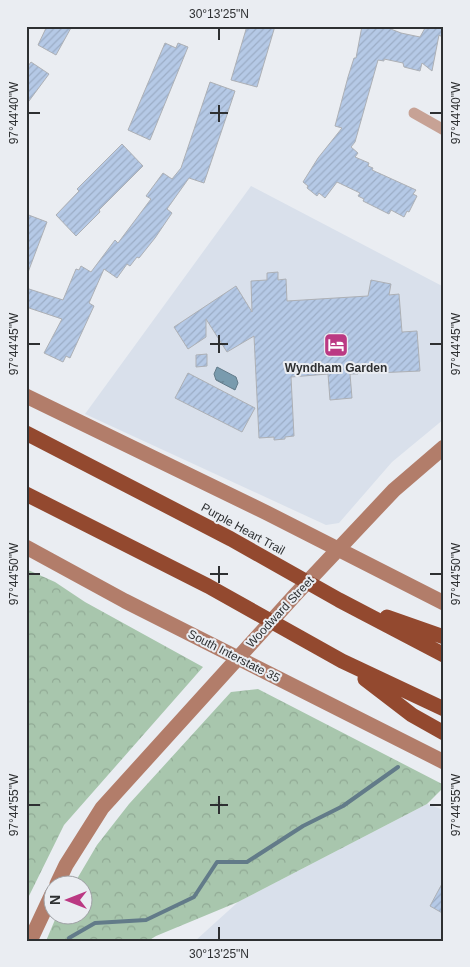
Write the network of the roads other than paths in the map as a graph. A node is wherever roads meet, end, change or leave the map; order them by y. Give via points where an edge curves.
1 (414, 113) dead end
2 (444, 130) edge
3 (26, 396) edge
4 (26, 433) edge
5 (444, 447) edge
6 (26, 494) edge
7 (26, 547) edge
8 (339, 548) junction
9 (339, 600) junction
10 (444, 603) edge
11 (444, 637) edge
12 (444, 655) edge
13 (238, 658) junction
14 (342, 662) junction
15 (444, 709) edge
16 (444, 733) edge
17 (444, 762) edge
18 (62, 874) edge
19 (42, 915) edge
20 (30, 941) edge

1 - 2 street
3 - 8 main road
4 - 9 highway, Purple Heart Trail via 231,539
5 - 8 main road, Woodward Street via 394,490
6 - 14 highway via 208,586
7 - 13 main road, South Interstate 35
8 - 10 main road
8 - 13 main road, Woodward Street
9 - 11 highway
9 - 12 highway, Purple Heart Trail
13 - 17 main road, South Interstate 35
13 - 18 main road, Woodward Street via 102,808
14 - 15 highway
14 - 16 highway via 412,715
19 - 20 main road

